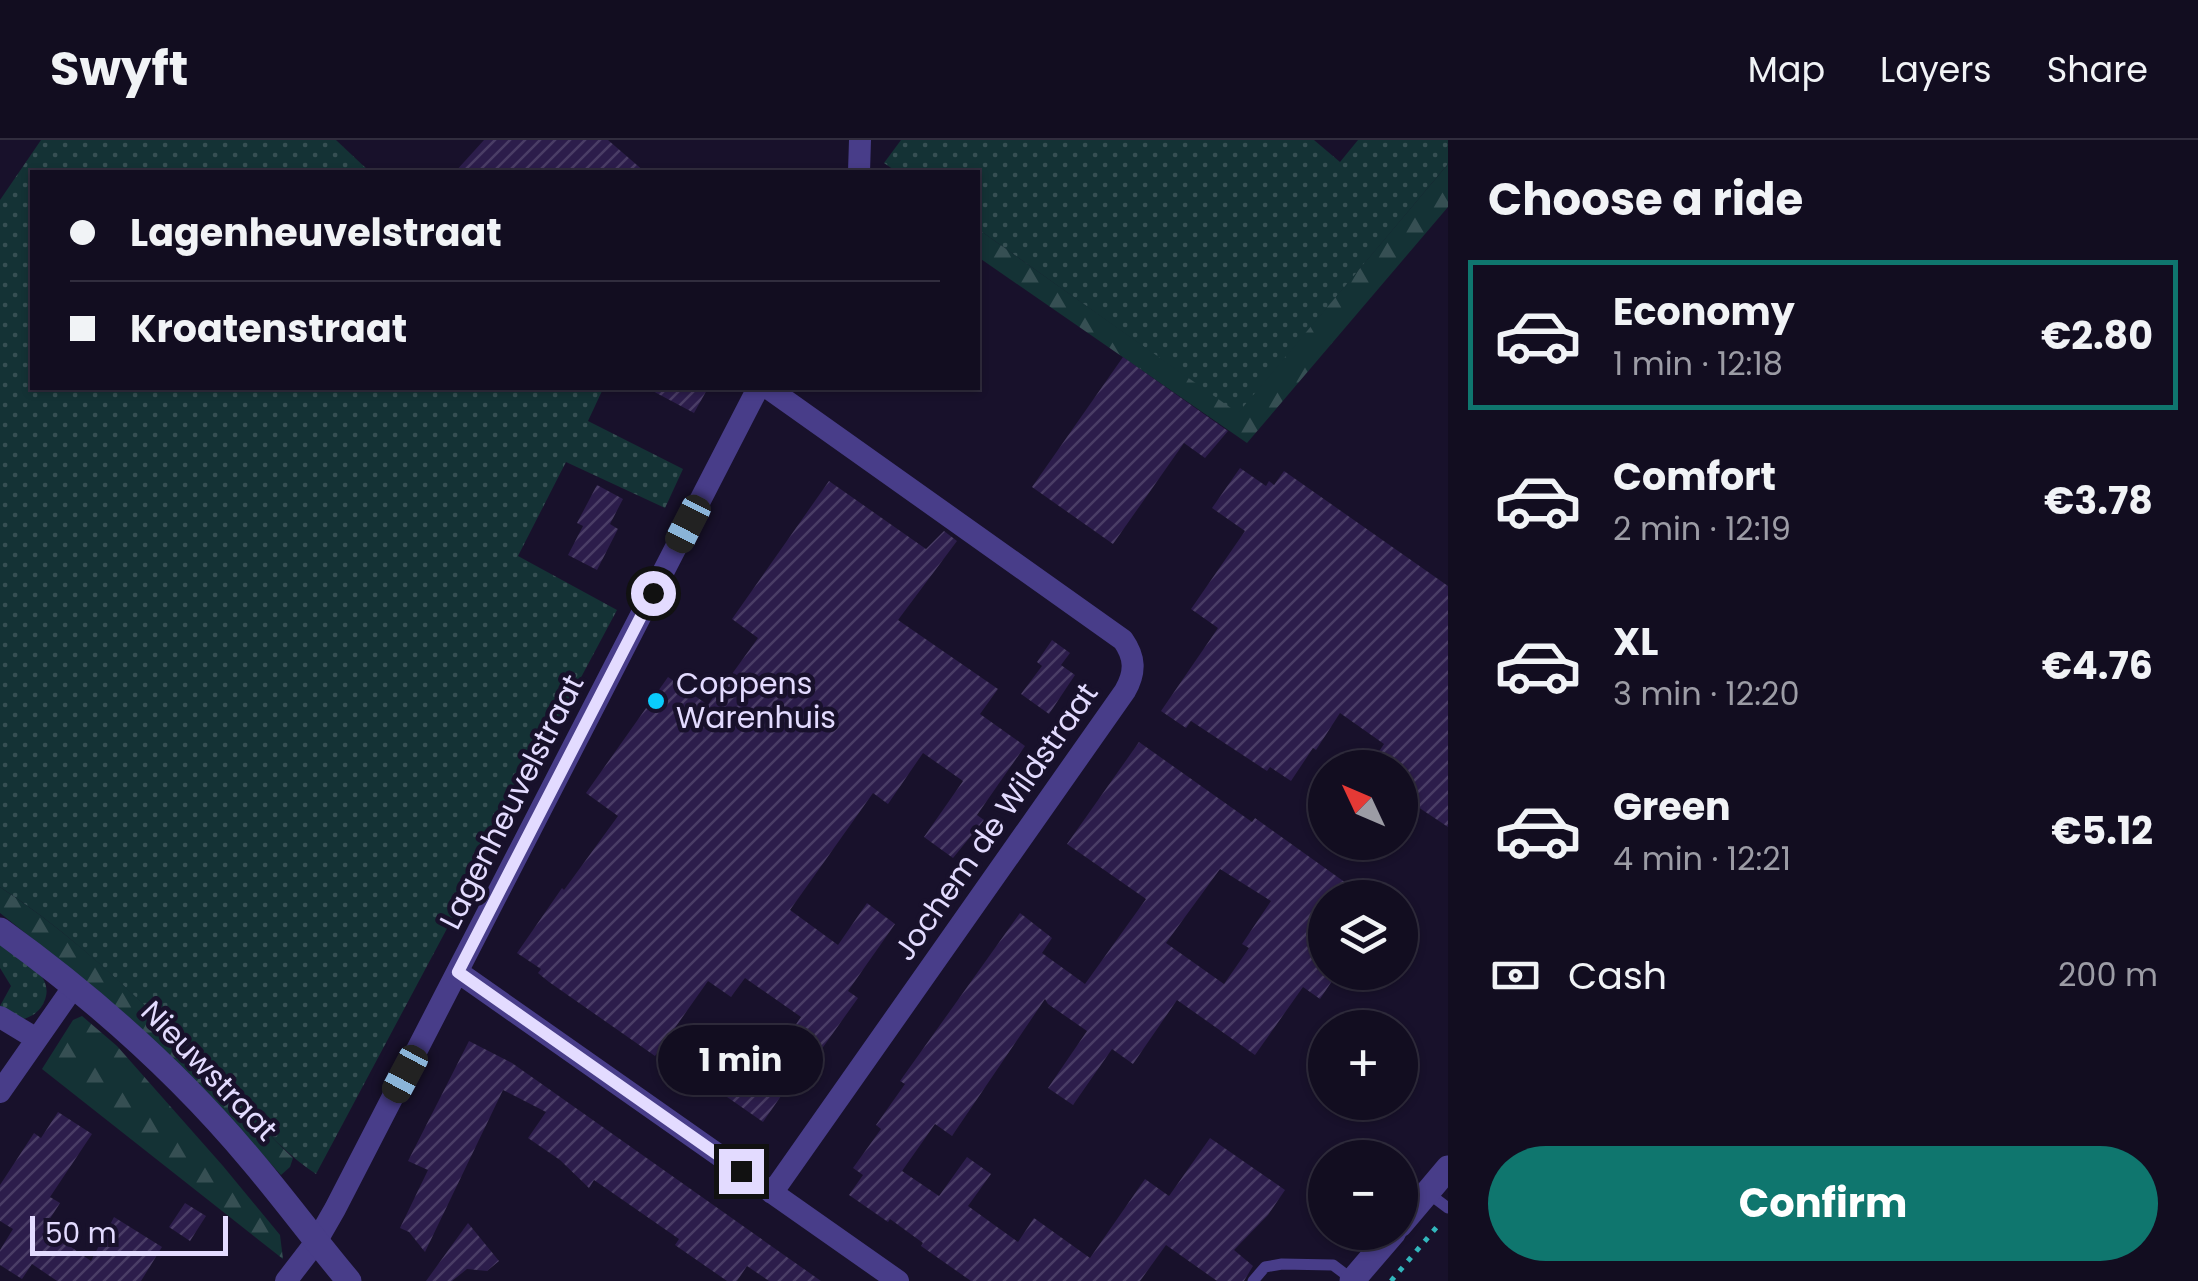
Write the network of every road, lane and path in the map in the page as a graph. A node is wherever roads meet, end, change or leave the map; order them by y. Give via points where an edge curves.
1 (860, 140) edge
2 (859, 170) edge
3 (757, 390) edge
4 (771, 390) edge
5 (0, 930) edge
6 (458, 972) junction
7 (74, 986) junction
8 (0, 1017) edge
9 (36, 1038) junction
10 (0, 1092) edge
11 (1448, 1168) edge
12 (772, 1193) junction
13 (1441, 1205) edge
14 (1418, 1216) edge
15 (316, 1242) junction
16 (1379, 1250) edge
17 (1353, 1280) edge
18 (286, 1281) edge
19 (349, 1281) edge
20 (898, 1281) edge
21 (1252, 1281) edge
22 (1392, 1281) edge

1 - 2 street
3 - 6 street, Lagenheuvelstraat
4 - 12 street, Jochem de Wildstraat via 1123,640 1134,670
5 - 7 street, Nieuwstraat
6 - 12 street
6 - 15 street, Lagenheuvelstraat
7 - 9 street
7 - 15 street, Nieuwstraat via 185,1087
8 - 9 street
9 - 10 street
11 - 13 street
12 - 20 street
13 - 14 street
13 - 22 path
15 - 18 street, Lagenheuvelstraat
15 - 19 street, Nieuwstraat
16 - 17 street
17 - 21 lane via 1333,1265 1282,1264 1265,1267

